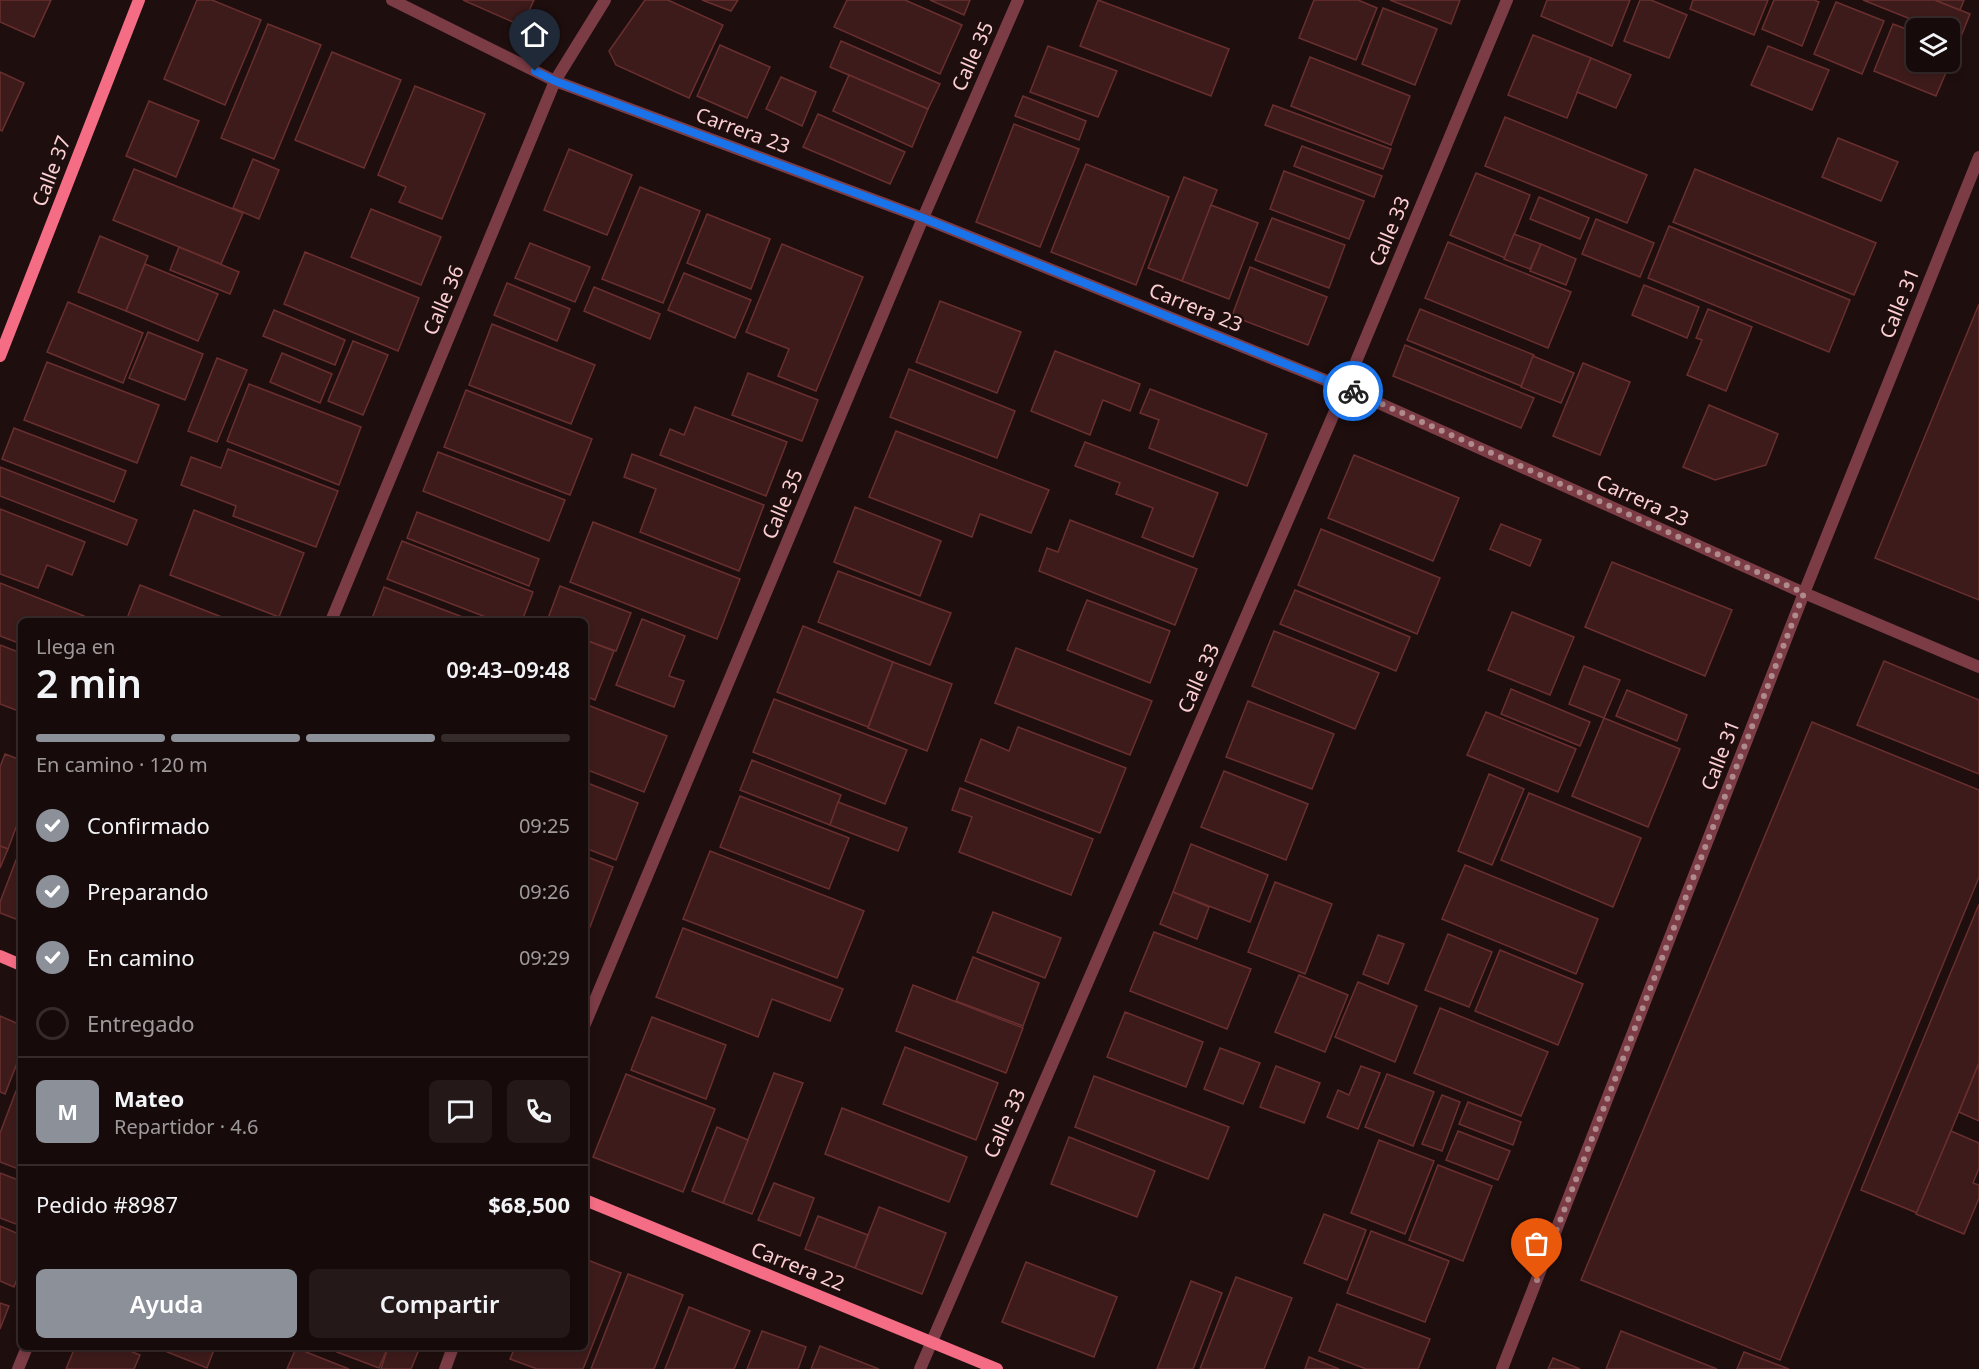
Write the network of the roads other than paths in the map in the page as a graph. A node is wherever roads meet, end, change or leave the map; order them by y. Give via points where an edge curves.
1 (139, 0) edge
2 (392, 0) edge
3 (605, 0) edge
4 (1018, 0) edge
5 (1507, 0) edge
6 (555, 81) junction
7 (1979, 157) edge
8 (923, 218) junction
9 (0, 356) edge
10 (1345, 388) junction
11 (1804, 593) junction
12 (332, 618) edge
13 (1979, 667) edge
14 (0, 956) edge
15 (18, 964) edge
16 (588, 1017) edge
17 (588, 1201) edge
18 (930, 1342) junction
19 (26, 1350) edge
20 (452, 1350) edge
21 (18, 1369) edge
22 (445, 1369) edge
23 (920, 1369) edge
24 (997, 1369) edge
25 (1502, 1369) edge

1 - 9 street, Calle 37
2 - 6 street, Carrera 23
3 - 6 street, Calle 36
4 - 8 street, Calle 35
5 - 10 street, Calle 33
6 - 8 street, Carrera 23
6 - 12 street, Calle 36
7 - 11 street, Calle 31
8 - 10 street, Carrera 23
8 - 16 street, Calle 35
10 - 11 street, Carrera 23
10 - 18 street, Calle 33
11 - 13 street, Carrera 23
11 - 25 street, Calle 31
14 - 15 street
17 - 18 street, Carrera 22
18 - 23 street, Calle 33
18 - 24 street, Carrera 22
19 - 21 street
20 - 22 street

